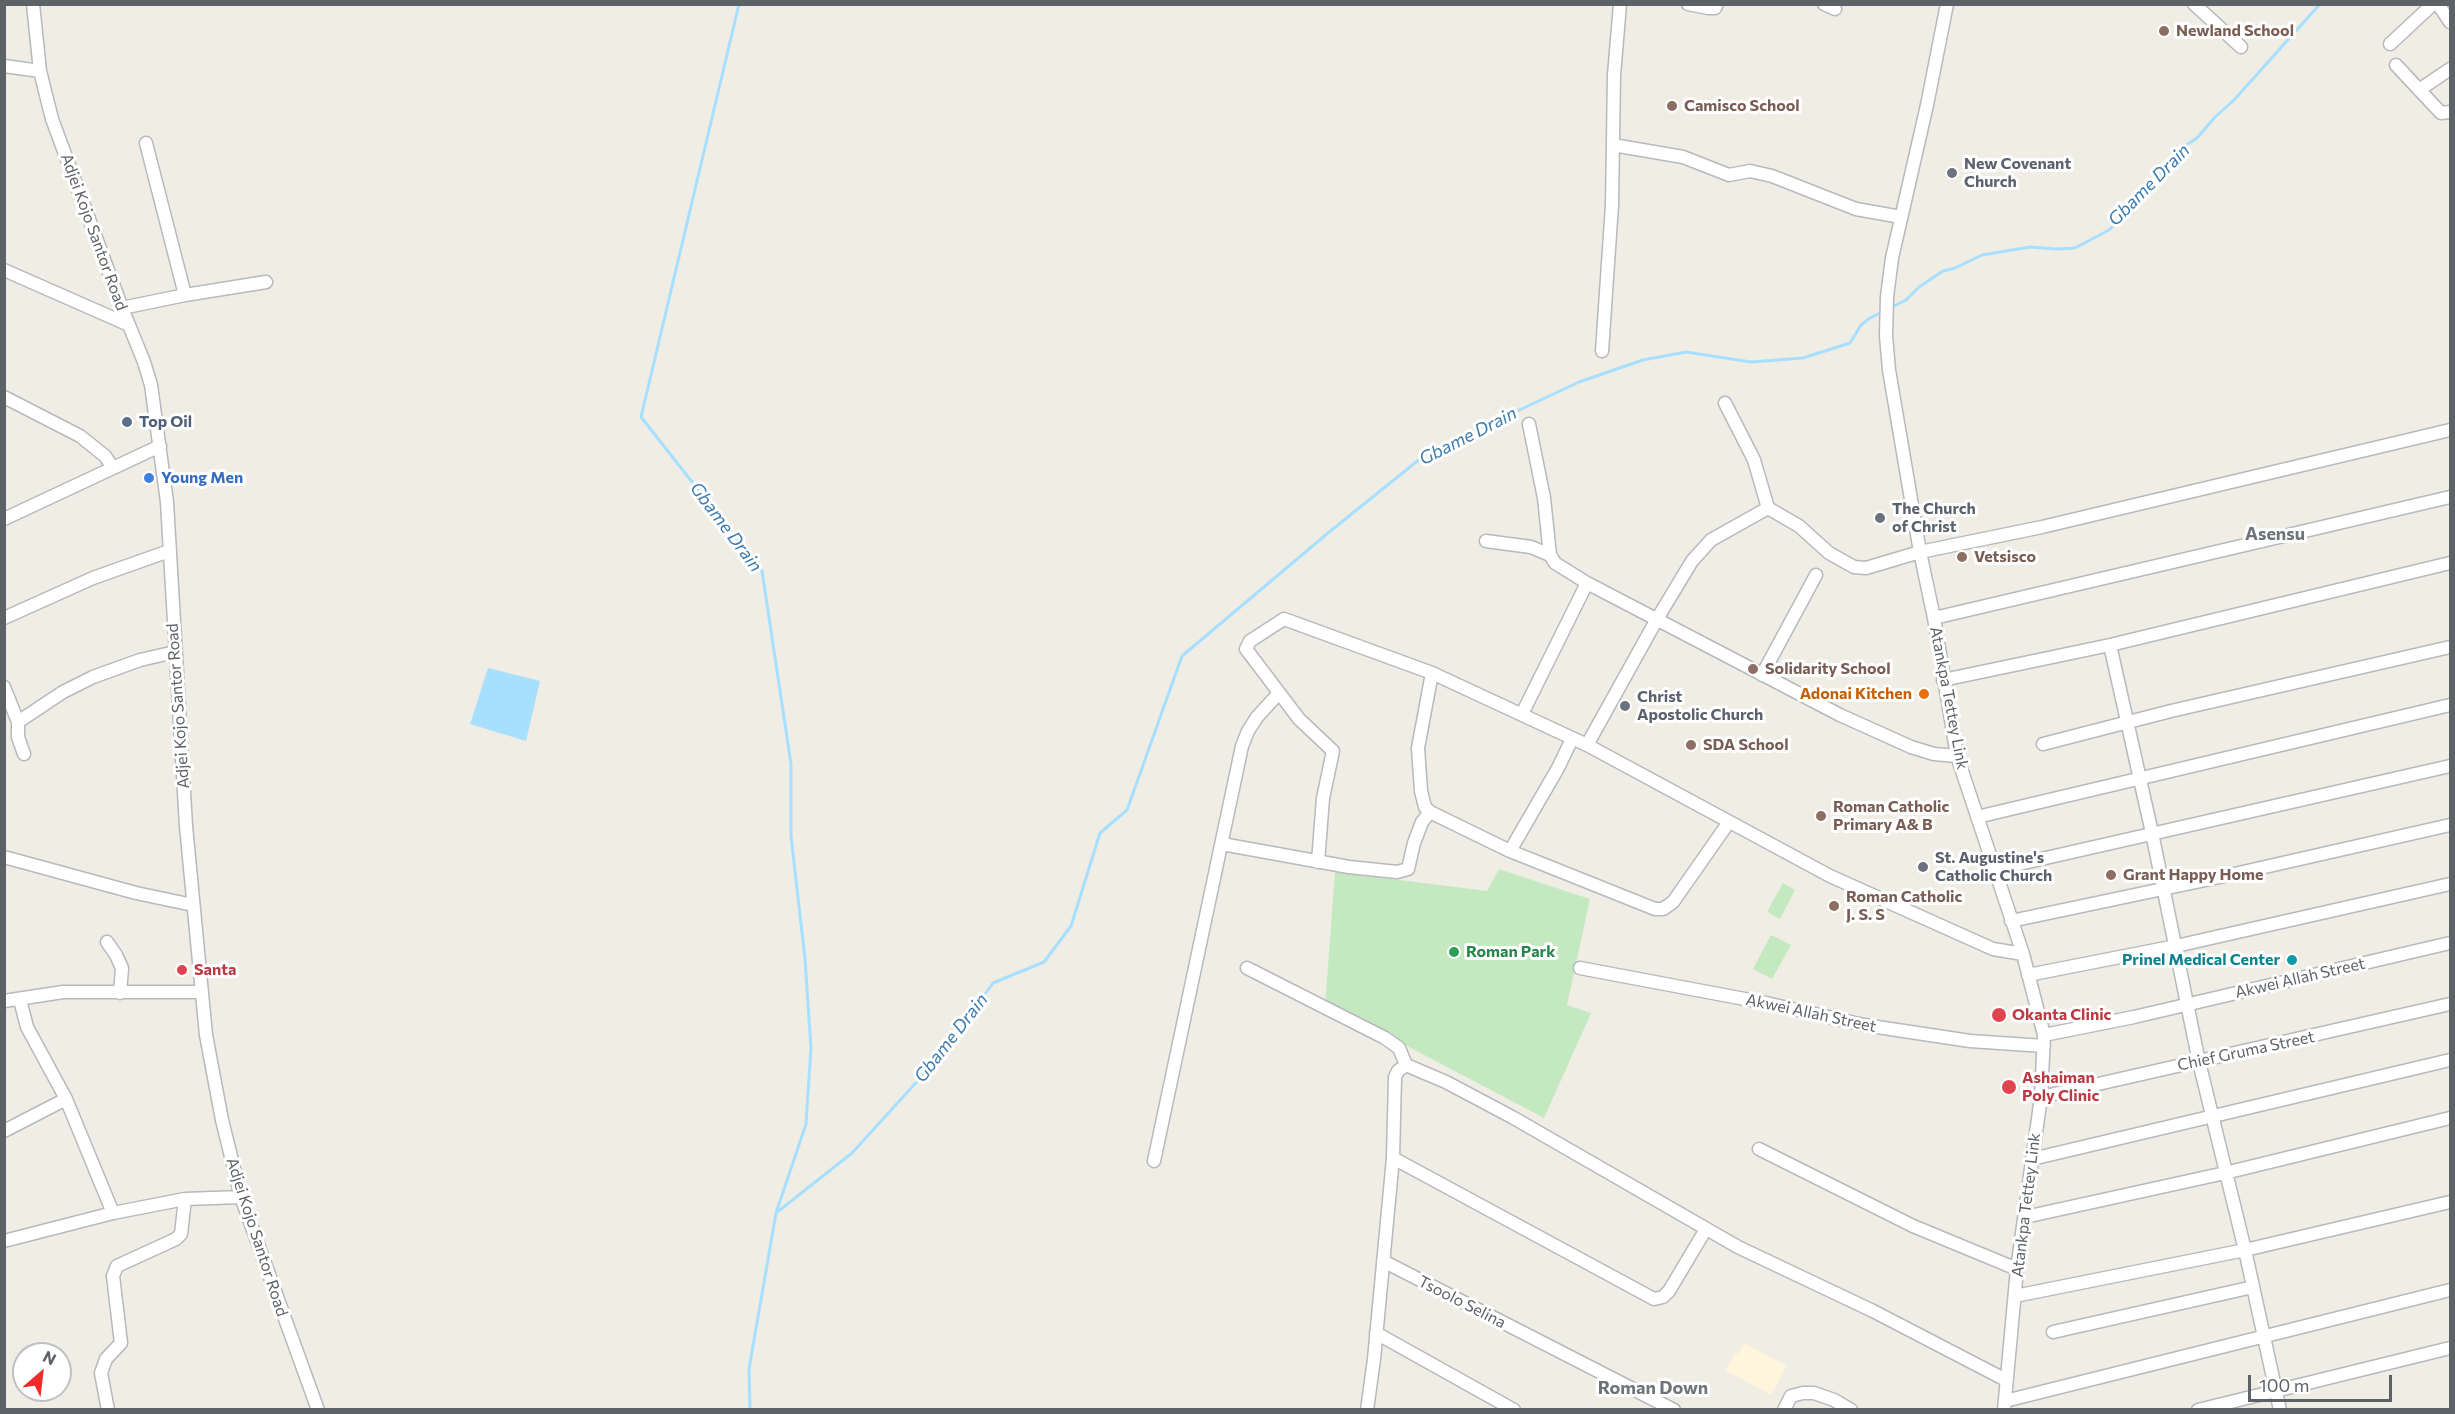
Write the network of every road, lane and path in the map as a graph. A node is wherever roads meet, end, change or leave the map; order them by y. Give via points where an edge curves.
1 (33, 4) edge
2 (1620, 4) edge
3 (1688, 4) edge
4 (1717, 4) edge
5 (1947, 4) edge
6 (2194, 4) edge
7 (2433, 4) edge
8 (2438, 4) edge
9 (2451, 22) edge
10 (2390, 45) dead end
11 (2241, 47) dead end
12 (2396, 65) dead end
13 (4, 66) edge
14 (2451, 69) edge
15 (40, 71) junction
16 (2419, 90) junction
17 (2451, 112) edge
18 (146, 143) dead end
19 (1613, 145) junction
20 (1901, 217) junction
21 (4, 270) edge
22 (266, 282) dead end
23 (185, 295) junction
24 (122, 308) junction
25 (129, 325) junction
26 (1602, 351) dead end
27 (4, 397) edge
28 (1725, 404) dead end
29 (1529, 424) dead end
30 (2451, 430) edge
31 (160, 446) junction
32 (113, 468) junction
33 (2451, 497) edge
34 (1768, 508) junction
35 (4, 519) edge
36 (1486, 541) dead end
37 (169, 551) junction
38 (1920, 552) junction
39 (1550, 555) junction
40 (2451, 563) edge
41 (1816, 575) dead end
42 (1587, 583) junction
43 (4, 618) edge
44 (1934, 618) junction
45 (1657, 619) junction
46 (2110, 645) junction
47 (2451, 647) edge
48 (175, 652) junction
49 (1432, 673) junction
50 (1762, 675) junction
51 (1943, 680) junction
52 (4, 687) edge
53 (1280, 693) junction
54 (2451, 705) edge
55 (1522, 714) junction
56 (18, 722) junction
57 (2128, 722) junction
58 (1572, 739) junction
59 (2043, 744) dead end
60 (1587, 745) junction
61 (24, 753) dead end
62 (1957, 756) junction
63 (2451, 766) edge
64 (2140, 778) junction
65 (1430, 812) junction
66 (1977, 817) junction
67 (1729, 822) junction
68 (2451, 825) edge
69 (2152, 833) junction
70 (1221, 844) junction
71 (1510, 851) junction
72 (4, 857) edge
73 (1318, 862) junction
74 (1993, 870) junction
75 (2451, 885) edge
76 (2162, 890) junction
77 (193, 905) junction
78 (2011, 921) junction
79 (107, 942) dead end
80 (2451, 943) edge
81 (2176, 946) junction
82 (2023, 954) junction
83 (1247, 968) dead end
84 (1580, 968) dead end
85 (2028, 975) junction
86 (200, 992) junction
87 (120, 993) junction
88 (20, 1000) junction
89 (4, 1001) edge
90 (2451, 1004) edge
91 (2186, 1005) junction
92 (2044, 1040) junction
93 (2451, 1060) edge
94 (2199, 1062) junction
95 (1406, 1065) junction
96 (2040, 1097) junction
97 (66, 1099) junction
98 (2211, 1118) junction
99 (2451, 1118) edge
100 (4, 1131) edge
101 (1759, 1149) dead end
102 (1393, 1158) junction
103 (2032, 1159) junction
104 (1154, 1161) dead end
105 (2225, 1173) junction
106 (241, 1197) junction
107 (185, 1199) junction
108 (2451, 1202) edge
109 (113, 1214) junction
110 (2025, 1217) junction
111 (1706, 1229) junction
112 (4, 1241) edge
113 (2245, 1250) junction
114 (1383, 1261) junction
115 (2017, 1269) junction
116 (2253, 1287) junction
117 (2451, 1290) edge
118 (2015, 1296) junction
119 (2053, 1332) dead end
120 (1376, 1333) junction
121 (2265, 1337) junction
122 (2451, 1348) edge
123 (2006, 1380) junction
124 (2276, 1392) junction
125 (2004, 1405) edge
126 (1369, 1409) edge
127 (108, 1410) edge
128 (318, 1410) edge
129 (1514, 1410) edge
130 (1674, 1410) edge
131 (1784, 1410) edge
132 (1851, 1410) edge
133 (2198, 1410) edge
134 (2280, 1410) edge

1 - 15 street, Adjei Kojo Santor Road
2 - 19 street
3 - 4 street via 1708,8
5 - 20 street, Atankpa Tettey Link
6 - 11 street
7 - 10 street
8 - 9 street
12 - 16 street
13 - 15 street
14 - 16 street
15 - 24 street, Adjei Kojo Santor Road via 52,119
16 - 17 street via 2441,113
18 - 23 street
19 - 20 street via 1683,157 1729,175 1761,173 1856,209
19 - 26 street
20 - 38 street, Atankpa Tettey Link via 1887,297 1886,336
21 - 25 street
22 - 23 street
23 - 24 street
24 - 25 street, Adjei Kojo Santor Road
25 - 31 street, Adjei Kojo Santor Road via 148,374
27 - 32 street via 80,436 105,456
28 - 34 street via 1754,460
29 - 39 street via 1544,498
30 - 38 street
31 - 32 street
31 - 37 street, Adjei Kojo Santor Road
32 - 35 street
33 - 44 street
34 - 38 street via 1854,567 1866,568
34 - 45 street via 1711,540 1690,564
36 - 39 street via 1531,547
37 - 43 street via 93,578
37 - 48 street, Adjei Kojo Santor Road
38 - 44 street, Atankpa Tettey Link
39 - 42 street via 1555,563
40 - 46 street
41 - 50 street
42 - 45 street
42 - 55 street
44 - 51 street, Atankpa Tettey Link
45 - 50 street
45 - 60 street
46 - 51 street
46 - 57 street
47 - 57 street
48 - 56 street via 93,677
48 - 77 street, Adjei Kojo Santor Road
49 - 53 street via 1284,619 1250,641 1246,649
49 - 55 street
49 - 65 street via 1418,748 1421,791
50 - 62 street via 1911,747
51 - 62 street, Atankpa Tettey Link
52 - 56 street
53 - 70 street via 1248,730
53 - 73 street via 1333,751 1323,798
54 - 64 street
55 - 58 street
56 - 61 street
57 - 59 street
57 - 64 street
58 - 60 street
58 - 71 street
60 - 67 street
62 - 66 street, Atankpa Tettey Link
63 - 69 street
64 - 66 street
64 - 69 street
65 - 71 street
65 - 73 street via 1414,843 1408,868 1397,872
66 - 74 street, Atankpa Tettey Link
67 - 71 street via 1673,902 1663,909 1644,906
67 - 82 street via 1830,876 1938,925 1993,949
68 - 76 street
69 - 74 street
69 - 76 street
70 - 73 street
70 - 104 street
72 - 77 street
74 - 78 street, Atankpa Tettey Link
75 - 81 street
76 - 78 street
76 - 81 street
77 - 86 street, Adjei Kojo Santor Road
78 - 82 street, Atankpa Tettey Link
79 - 87 street via 122,968
80 - 91 street, Akwei Allah Street
81 - 85 street
81 - 91 street
82 - 85 street, Atankpa Tettey Link
83 - 95 street via 1385,1038 1399,1048
84 - 92 street, Akwei Allah Street via 1864,1025 1970,1041
85 - 92 street, Atankpa Tettey Link
86 - 87 street
86 - 106 street, Adjei Kojo Santor Road via 216,1090
87 - 88 street via 63,992
88 - 89 street
88 - 97 street via 27,1027
90 - 94 street, Chief Gruma Street
91 - 92 street, Akwei Allah Street
91 - 94 street
92 - 96 street, Atankpa Tettey Link
93 - 98 street
94 - 96 street, Chief Gruma Street
94 - 98 street
95 - 102 street via 1395,1077
95 - 111 street via 1512,1117
96 - 103 street, Atankpa Tettey Link
97 - 100 street
97 - 109 street
98 - 103 street
98 - 105 street
99 - 105 street
101 - 115 street via 1913,1226
102 - 111 street via 1653,1299 1664,1297 1669,1291
102 - 114 street
103 - 110 street, Atankpa Tettey Link
105 - 110 street
105 - 113 street
106 - 107 street
106 - 128 street, Adjei Kojo Santor Road
107 - 109 street
107 - 127 street via 181,1234 117,1266 113,1276 121,1343 106,1359 101,1373
108 - 113 street
109 - 112 street
110 - 115 street, Atankpa Tettey Link
111 - 123 street
113 - 116 street
113 - 118 street
114 - 120 street
114 - 130 street, Tsoolo Selina
115 - 118 street, Atankpa Tettey Link
116 - 119 street
116 - 121 street
117 - 121 street
118 - 123 street, Atankpa Tettey Link
120 - 126 street
120 - 129 street
121 - 124 street
121 - 125 street
122 - 124 street
123 - 125 street, Atankpa Tettey Link
124 - 133 street
124 - 134 street
131 - 132 street via 1791,1396 1803,1393 1834,1400

